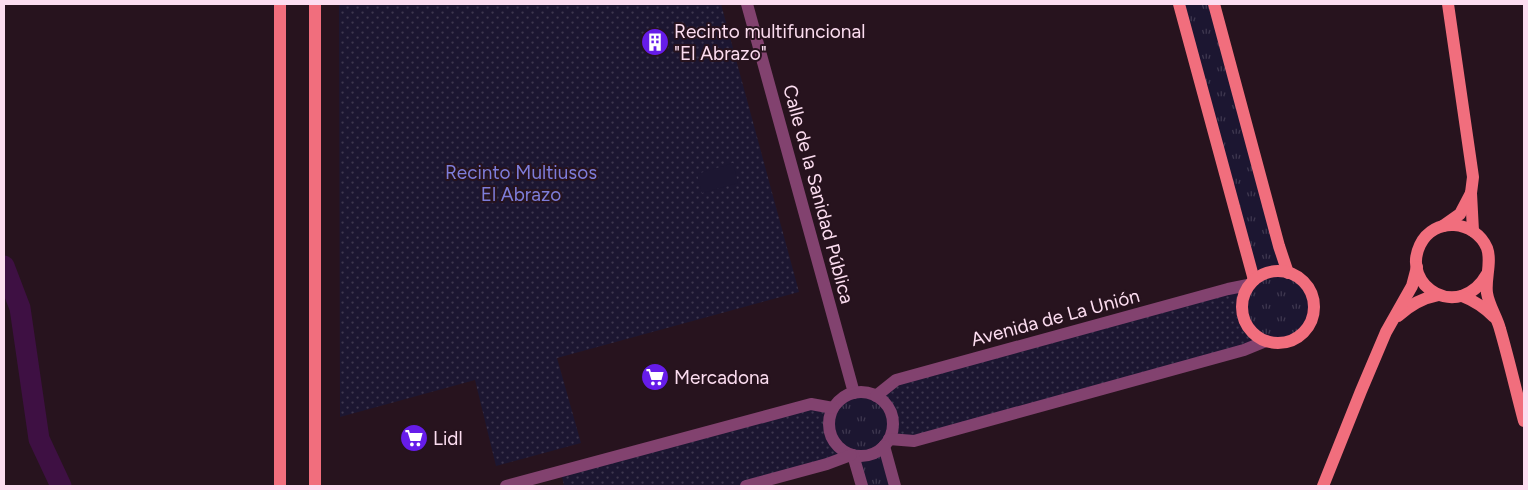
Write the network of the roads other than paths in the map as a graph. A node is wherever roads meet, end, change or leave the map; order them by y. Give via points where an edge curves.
1 (280, 4) edge
2 (315, 4) edge
3 (747, 4) edge
4 (1179, 4) edge
5 (1214, 4) edge
6 (1448, 4) edge
7 (1471, 193) junction
8 (1439, 228) junction
9 (1473, 231) junction
10 (1417, 268) junction
11 (1288, 272) junction
12 (1487, 274) junction
13 (1251, 283) junction
14 (1438, 295) junction
15 (1462, 296) junction
16 (1496, 318) junction
17 (1386, 332) junction
18 (1266, 341) junction
19 (854, 394) junction
20 (876, 396) junction
21 (834, 408) junction
22 (1524, 421) edge
23 (886, 443) junction
24 (852, 455) junction
25 (543, 481) edge
26 (280, 486) edge
27 (315, 486) edge
28 (506, 486) edge
29 (746, 486) edge
30 (862, 486) edge
31 (895, 486) edge
32 (1323, 486) edge

1 - 26 main road
2 - 27 main road
3 - 19 street, Calle de la Sanidad Pública
4 - 13 main road
5 - 11 main road
6 - 7 main road via 1473,177
7 - 8 main road via 1460,214
7 - 9 main road
8 - 9 main road via 1462,226
8 - 10 main road via 1421,244
9 - 12 main road via 1488,250
10 - 14 main road via 1421,279
10 - 17 main road via 1412,286
11 - 13 main road via 1266,272
11 - 18 main road via 1307,285 1312,296 1314,309 1310,323 1292,340 1278,344
12 - 15 main road via 1472,292
12 - 16 main road via 1487,294
13 - 18 main road via 1243,298 1242,311 1246,325 1254,335
13 - 20 street, Avenida de La Unión via 896,380
14 - 15 main road
14 - 17 main road via 1426,297 1405,309
15 - 16 main road via 1483,306
16 - 22 main road
17 - 32 main road
18 - 23 street via 914,441
19 - 20 street
19 - 21 street via 840,400
20 - 23 street via 884,402 892,420 892,430
21 - 24 street via 829,426 831,436 836,445
21 - 25 street via 811,404
23 - 24 street via 870,455
23 - 31 street
24 - 29 street
24 - 30 street
25 - 28 street

